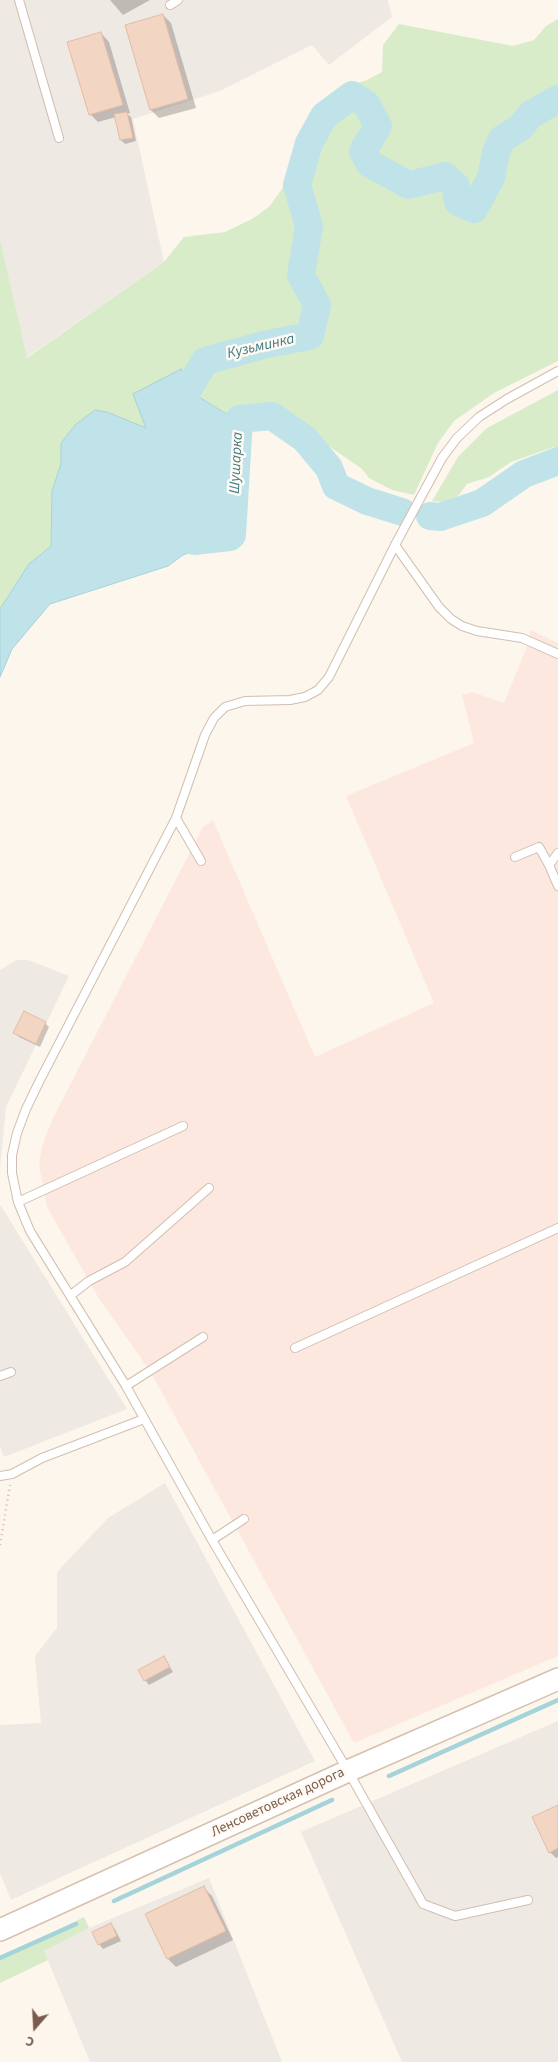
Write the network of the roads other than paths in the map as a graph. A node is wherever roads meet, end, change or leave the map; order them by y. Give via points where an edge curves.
1 (19, 0) edge
2 (178, 0) edge
3 (170, 5) dead end
4 (59, 138) dead end
5 (558, 371) edge
6 (396, 545) junction
7 (558, 654) edge
8 (176, 818) junction
9 (558, 853) edge
10 (515, 857) dead end
11 (201, 861) dead end
12 (549, 865) junction
13 (558, 886) edge
14 (183, 1126) dead end
15 (209, 1188) dead end
16 (18, 1202) junction
17 (558, 1228) edge
18 (70, 1295) junction
19 (203, 1337) dead end
20 (295, 1348) dead end
21 (12, 1372) dead end
22 (0, 1376) edge
23 (126, 1386) junction
24 (144, 1419) junction
25 (0, 1476) edge
26 (244, 1519) dead end
27 (212, 1540) junction
28 (558, 1679) edge
29 (348, 1771) junction
30 (528, 1900) dead end
31 (0, 1930) edge

1 - 4 lane
2 - 3 lane
5 - 6 lane via 486,412 456,438
6 - 7 lane via 451,619 477,631 522,638
6 - 8 lane via 329,676 318,690 290,700 245,701 224,707 214,718
8 - 11 lane
8 - 16 lane via 26,1109 12,1154
9 - 12 lane
10 - 12 lane via 539,847
12 - 13 lane
14 - 16 lane
15 - 18 lane via 125,1262
16 - 18 lane via 30,1231
17 - 20 lane
18 - 23 lane
19 - 23 lane
21 - 22 lane
23 - 24 lane
24 - 25 lane via 42,1458 12,1474
24 - 27 lane
26 - 27 lane
27 - 29 lane
28 - 29 street, Ленсоветовская дорога
29 - 30 lane via 423,1904 455,1916
29 - 31 street, Ленсоветовская дорога

